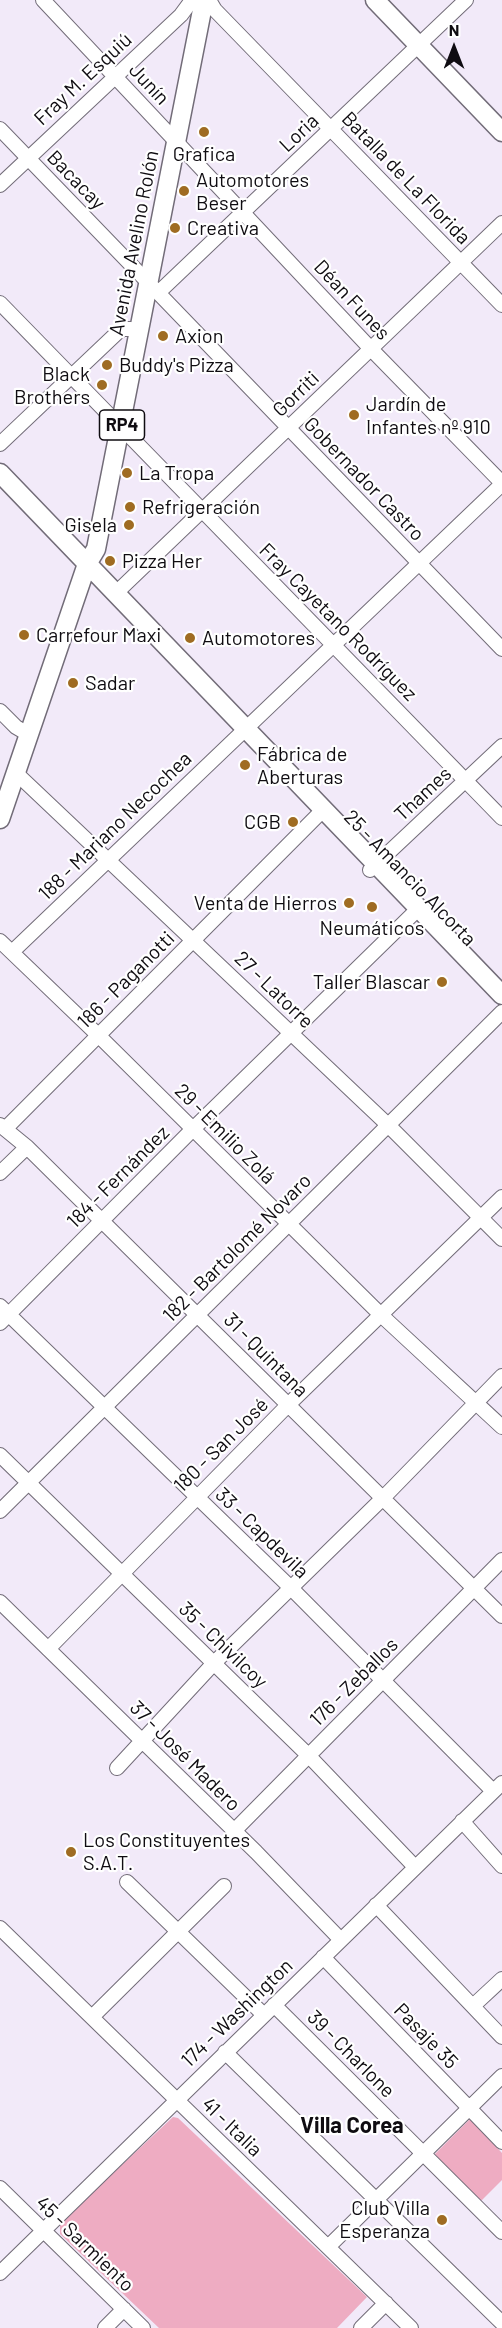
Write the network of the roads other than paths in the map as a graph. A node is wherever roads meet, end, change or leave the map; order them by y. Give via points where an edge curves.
1 (42, 0) edge
2 (194, 0) edge
3 (204, 0) edge
4 (209, 0) edge
5 (375, 0) edge
6 (466, 0) edge
7 (419, 46) junction
8 (115, 76) junction
9 (0, 129) edge
10 (332, 130) junction
11 (502, 132) edge
12 (172, 138) junction
13 (28, 159) junction
14 (0, 185) edge
15 (242, 213) junction
16 (502, 223) edge
17 (461, 262) junction
18 (149, 284) junction
19 (0, 303) edge
20 (502, 305) edge
21 (131, 329) junction
22 (371, 349) junction
23 (70, 376) junction
24 (116, 424) junction
25 (288, 428) junction
26 (0, 444) edge
27 (0, 473) edge
28 (502, 484) edge
29 (0, 489) edge
30 (201, 511) junction
31 (419, 564) junction
32 (86, 569) junction
33 (116, 593) junction
34 (334, 645) junction
35 (502, 649) edge
36 (0, 711) edge
37 (242, 732) junction
38 (28, 734) junction
39 (502, 746) edge
40 (16, 773) junction
41 (466, 781) junction
42 (321, 812) junction
43 (502, 818) edge
44 (0, 819) edge
45 (108, 858) junction
46 (373, 867) junction
47 (415, 911) junction
48 (194, 940) junction
49 (0, 941) edge
50 (12, 952) junction
51 (502, 995) edge
52 (502, 1007) edge
53 (502, 1012) edge
54 (292, 1034) junction
55 (98, 1035) junction
56 (388, 1125) junction
57 (3, 1127) edge
58 (193, 1130) junction
59 (27, 1147) junction
60 (0, 1173) edge
61 (502, 1197) edge
62 (481, 1218) junction
63 (102, 1222) junction
64 (288, 1225) junction
65 (502, 1239) edge
66 (3, 1314) edge
67 (198, 1314) junction
68 (381, 1315) junction
69 (502, 1376) edge
70 (476, 1403) junction
71 (289, 1404) junction
72 (104, 1408) junction
73 (502, 1427) edge
74 (0, 1455) edge
75 (28, 1483) junction
76 (197, 1497) junction
77 (384, 1497) junction
78 (0, 1511) edge
79 (502, 1560) edge
80 (122, 1573) junction
81 (290, 1587) junction
82 (475, 1587) junction
83 (0, 1602) edge
84 (502, 1616) edge
85 (48, 1649) junction
86 (214, 1663) junction
87 (382, 1681) junction
88 (142, 1739) junction
89 (308, 1755) junction
90 (117, 1767) dead end
91 (497, 1787) edge
92 (462, 1821) junction
93 (233, 1832) junction
94 (502, 1866) edge
95 (415, 1867) junction
96 (127, 1882) dead end
97 (224, 1886) dead end
98 (376, 1905) junction
99 (0, 1928) edge
100 (179, 1930) junction
101 (340, 1940) junction
102 (322, 1957) junction
103 (502, 1978) edge
104 (474, 2005) junction
105 (269, 2010) junction
106 (92, 2018) junction
107 (502, 2037) edge
108 (225, 2052) junction
109 (502, 2076) edge
110 (176, 2100) junction
111 (468, 2108) junction
112 (502, 2142) edge
113 (422, 2153) junction
114 (0, 2188) edge
115 (376, 2199) junction
116 (43, 2230) junction
117 (502, 2232) edge
118 (328, 2247) junction
119 (0, 2272) edge
120 (386, 2303) junction
121 (124, 2309) junction
122 (502, 2323) edge
123 (105, 2328) edge
124 (143, 2328) edge
125 (361, 2328) edge
126 (411, 2328) edge

1 - 8 street, Junín
2 - 8 street, Fray M. Esquiú
2 - 12 main road, Avenida Avelino Rolón / RP4
3 - 12 main road, Avenida Avelino Rolón / RP4
4 - 10 street, Batalla de La Florida
5 - 7 main road
6 - 7 street, Loria
7 - 10 street, Loria
7 - 11 main road
8 - 12 street, Junín
8 - 13 street, Fray M. Esquiú
9 - 13 street, Bacacay
10 - 15 street, Loria
10 - 17 street, Batalla de La Florida
12 - 15 street, Déan Funes
12 - 18 main road, Avenida Avelino Rolón / RP4
13 - 14 street, Fray M. Esquiú
13 - 18 street, Bacacay
15 - 18 street, Loria
15 - 22 street, Déan Funes
16 - 17 street, Gorriti
17 - 20 street, Batalla de La Florida
17 - 22 street, Gorriti
18 - 21 main road, Avenida Avelino Rolón / RP4
18 - 24 main road, Avenida Avelino Rolón / RP4
18 - 25 street, Gobernador Castro
19 - 23 street, Fray Cayetano Rodríguez
21 - 23 street via 118,332
21 - 24 main road, Avenida Avelino Rolón / RP4
22 - 25 street, Gorriti
22 - 28 street, Déan Funes
23 - 24 street, Fray Cayetano Rodríguez
23 - 26 street
24 - 30 street, Fray Cayetano Rodríguez
24 - 32 main road, Avenida Avelino Rolón / RP4 via 96,549
25 - 30 street, Gorriti
25 - 31 street, Gobernador Castro
27 - 32 main road
28 - 31 street, 188 - Mariano Necochea
29 - 32 main road
30 - 33 street, Gorriti
30 - 34 street, Fray Cayetano Rodríguez
31 - 34 street, 188 - Mariano Necochea
31 - 35 street, Gobernador Castro
32 - 33 main road
32 - 37 main road, 25 - Amancio Alcorta
32 - 38 main road, RP4
33 - 37 main road
34 - 37 street, 188 - Mariano Necochea
34 - 41 street, Fray Cayetano Rodríguez
36 - 38 street
37 - 42 main road, 25 - Amancio Alcorta
37 - 45 street, 188 - Mariano Necochea
38 - 40 main road, RP4
39 - 41 street, Thames
40 - 44 main road, RP4
40 - 45 street, 27 - Latorre
41 - 43 street, Fray Cayetano Rodríguez
41 - 46 street, Thames
42 - 46 main road, 25 - Amancio Alcorta
42 - 48 street, 186 - Paganotti
45 - 48 street, 27 - Latorre
45 - 50 street, 188 - Mariano Necochea
46 - 47 main road, 25 - Amancio Alcorta
47 - 51 main road
47 - 52 main road, 25 - Amancio Alcorta
47 - 54 street, 184 - Fernández
48 - 54 street, 27 - Latorre
48 - 55 street, 186 - Paganotti
49 - 50 street, 29 - Emilio Zolá
50 - 55 street, 29 - Emilio Zolá
53 - 56 street, 182 - Bartolomé Novaro
54 - 56 street, 27 - Latorre
54 - 58 street, 184 - Fernández
55 - 57 street, 186 - Paganotti
55 - 58 street, 29 - Emilio Zolá
56 - 62 street, 27 - Latorre
56 - 64 street, 182 - Bartolomé Novaro
57 - 59 street, 31 - Quintana
58 - 63 street, 184 - Fernández
58 - 64 street, 29 - Emilio Zolá
59 - 60 street
59 - 63 street, 31 - Quintana
61 - 62 street, 180 - San José
62 - 65 street, 27 - Latorre
62 - 68 street, 180 - San José
63 - 66 street, 184 - Fernández
63 - 67 street, 31 - Quintana
64 - 67 street, 182 - Bartolomé Novaro
64 - 68 street, 29 - Emilio Zolá
66 - 72 street, 33 - Capdevila
67 - 71 street, 31 - Quintana
67 - 72 street, 182 - Bartolomé Novaro
68 - 70 street, 29 - Emilio Zolá
68 - 71 street, 180 - San José
69 - 70 street
70 - 73 street, 29 - Emilio Zolá
70 - 77 street
71 - 76 street, 180 - San José
71 - 77 street, 31 - Quintana
72 - 75 street, 182 - Bartolomé Novaro
72 - 76 street, 33 - Capdevila
74 - 75 street, 35 - Chivilcoy
75 - 78 street, 182 - Bartolomé Novaro
75 - 80 street, 35 - Chivilcoy
76 - 80 street, 180 - San José
76 - 81 street, 33 - Capdevila
77 - 81 street
77 - 82 street, 31 - Quintana
79 - 82 street, 176 - Zeballos
80 - 85 street, 180 - San José
80 - 86 street, 35 - Chivilcoy
81 - 86 street
81 - 87 street, 33 - Capdevila
82 - 84 street, 31 - Quintana
82 - 87 street, 176 - Zeballos
83 - 85 street, 37 - José Madero
85 - 88 street, 37 - José Madero
86 - 88 street
86 - 89 street, 35 - Chivilcoy
87 - 89 street, 176 - Zeballos
87 - 91 street, 33 - Capdevila
88 - 90 street
88 - 93 street, 37 - José Madero
89 - 93 street, 176 - Zeballos
89 - 95 street, 35 - Chivilcoy
91 - 92 street, 174 - Washington
92 - 94 street
92 - 95 street, 174 - Washington
93 - 101 street, 37 - José Madero
95 - 98 street, 174 - Washington
96 - 100 street, 39 - Charlone
97 - 100 street
98 - 101 street, 174 - Washington
98 - 104 street
99 - 106 street, 41 - Italia
100 - 105 street, 39 - Charlone
100 - 106 street
101 - 102 street, 174 - Washington
102 - 105 street, 174 - Washington
102 - 111 street, Pasaje 35
103 - 104 street
104 - 107 street
105 - 108 street, 174 - Washington
105 - 113 street, 39 - Charlone
106 - 110 street, 41 - Italia
108 - 110 street, 174 - Washington
108 - 115 street
109 - 111 street
110 - 116 street, 174 - Washington
110 - 118 street, 41 - Italia
111 - 112 street, Pasaje 35
111 - 113 street
113 - 115 street
113 - 117 street, 39 - Charlone
114 - 116 street, 45 - Sarmiento
115 - 118 street
115 - 122 street
116 - 119 street, 174 - Washington
116 - 121 street, 45 - Sarmiento
118 - 120 street, 41 - Italia
120 - 125 street
120 - 126 street, 41 - Italia
121 - 123 street
121 - 124 street, 45 - Sarmiento

